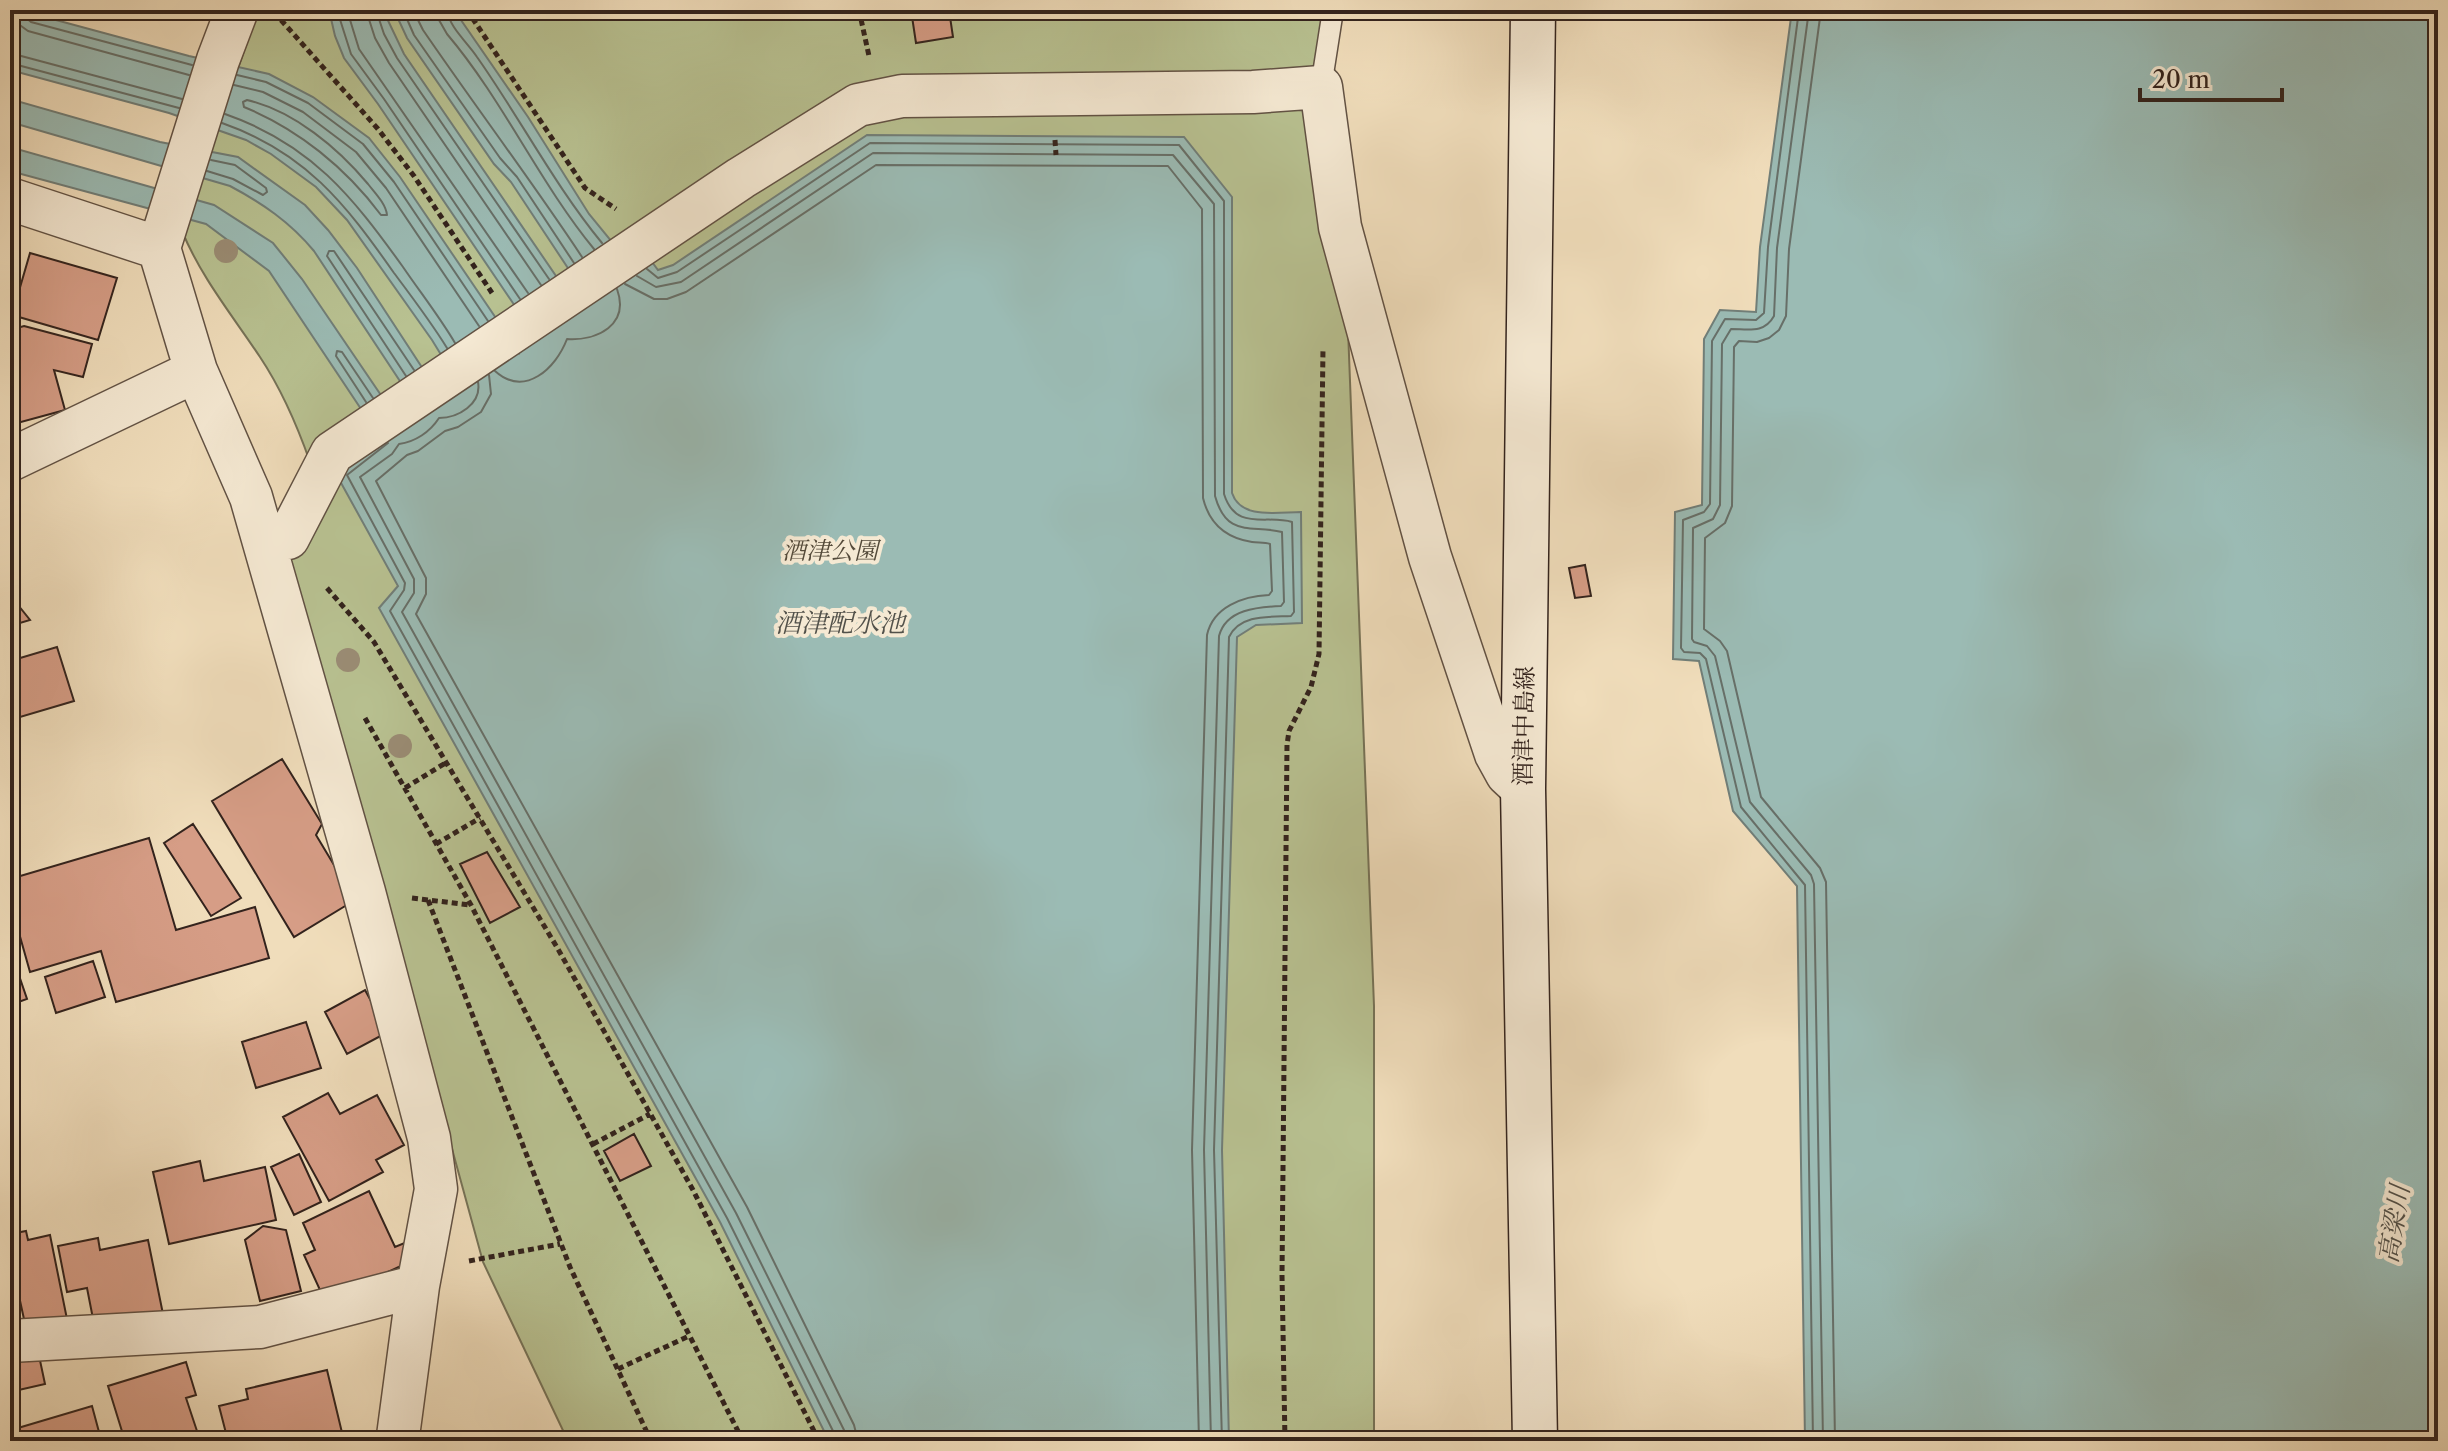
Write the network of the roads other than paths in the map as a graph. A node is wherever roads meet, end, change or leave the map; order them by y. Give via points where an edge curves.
1 (1333, 10) edge
2 (1533, 10) edge
3 (255, 11) edge
4 (1321, 87) junction
5 (10, 199) edge
6 (162, 236) junction
7 (196, 371) junction
8 (10, 460) edge
9 (288, 538) road end
10 (1523, 789) junction
11 (420, 1278) junction
12 (10, 1341) edge
13 (400, 1441) edge
14 (1535, 1441) edge

1 - 4 lane
2 - 10 main road, 酒津中島線
3 - 6 street via 218,60
4 - 9 street via 902,96 858,105 332,453
4 - 10 street via 1340,227 1430,557 1496,754
5 - 6 street
6 - 7 street
7 - 8 street
7 - 11 street via 251,497 429,1138 436,1189
10 - 14 main road, 酒津中島線
11 - 12 street via 260,1327
11 - 13 street

